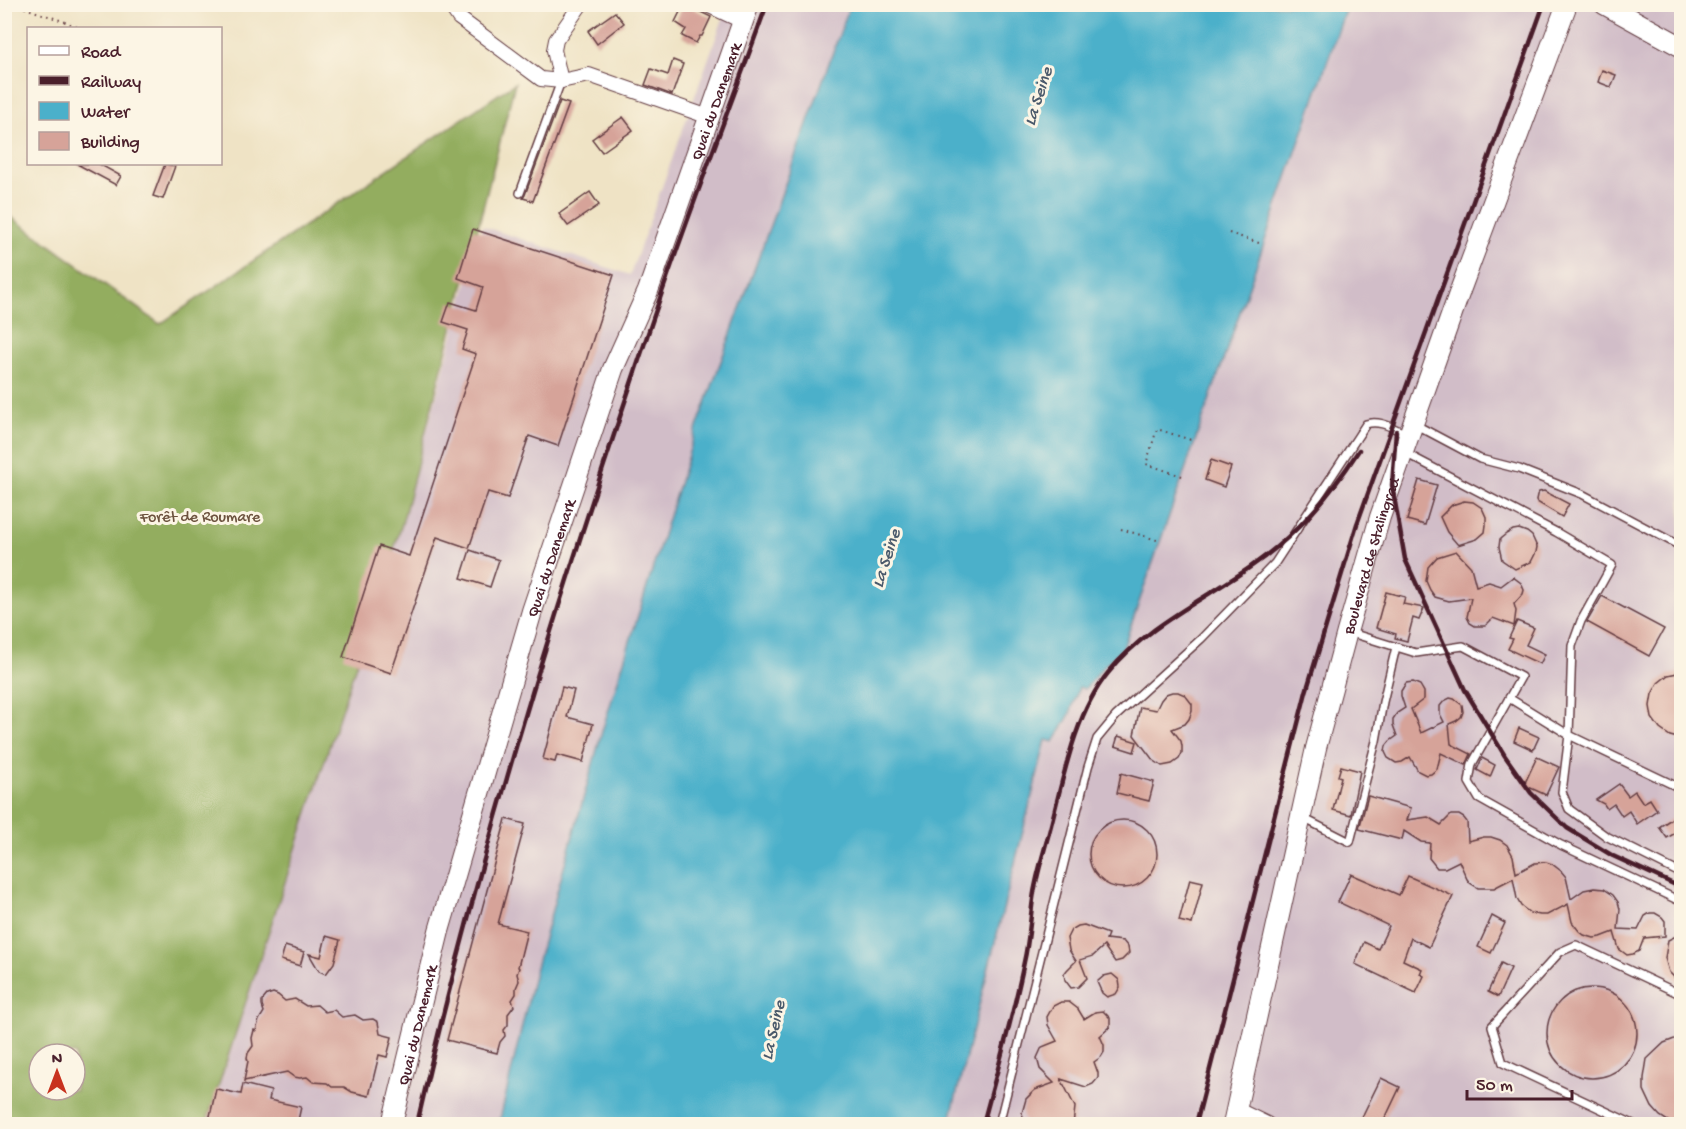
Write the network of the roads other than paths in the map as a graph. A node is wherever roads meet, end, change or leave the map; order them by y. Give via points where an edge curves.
1 (453, 4) edge
2 (581, 4) edge
3 (705, 4) edge
4 (1567, 4) edge
5 (1604, 4) edge
6 (746, 13) edge
7 (1682, 46) edge
8 (561, 81) junction
9 (709, 117) junction
10 (520, 193) dead end
11 (1409, 437) junction
12 (1682, 547) edge
13 (1347, 632) junction
14 (1396, 647) junction
15 (1509, 698) junction
16 (1569, 735) junction
17 (1682, 789) edge
18 (1301, 817) junction
19 (1682, 874) edge
20 (1682, 902) edge
21 (1682, 995) edge
22 (1234, 1117) edge
23 (392, 1125) edge
24 (999, 1125) edge
25 (1268, 1125) edge
26 (1633, 1125) edge

1 - 8 street via 459,18 541,79
2 - 8 street via 556,40 554,50
3 - 6 street
4 - 11 main road, Boulevard de Stalingrad
5 - 7 main road
6 - 9 main road, Quai du Danemark
8 - 9 street via 589,75
8 - 10 lane
9 - 23 main road, Quai du Danemark via 648,291 613,369 532,611 439,931
11 - 12 lane via 1519,468 1582,494
11 - 13 main road, Boulevard de Stalingrad via 1380,517
11 - 16 lane via 1612,565 1572,646
11 - 24 lane via 1378,423 1366,424 1275,563 1097,739
13 - 14 lane
13 - 18 main road, Boulevard de Stalingrad
14 - 15 lane via 1416,653 1463,646 1521,677
14 - 18 lane via 1350,842
15 - 16 lane
15 - 20 lane via 1472,764 1469,782 1479,800 1561,845
16 - 17 lane
16 - 19 lane via 1562,792 1569,809 1606,836
18 - 22 main road, Boulevard de Stalingrad
21 - 26 lane via 1576,945 1560,952 1492,1026 1503,1063
22 - 25 street

